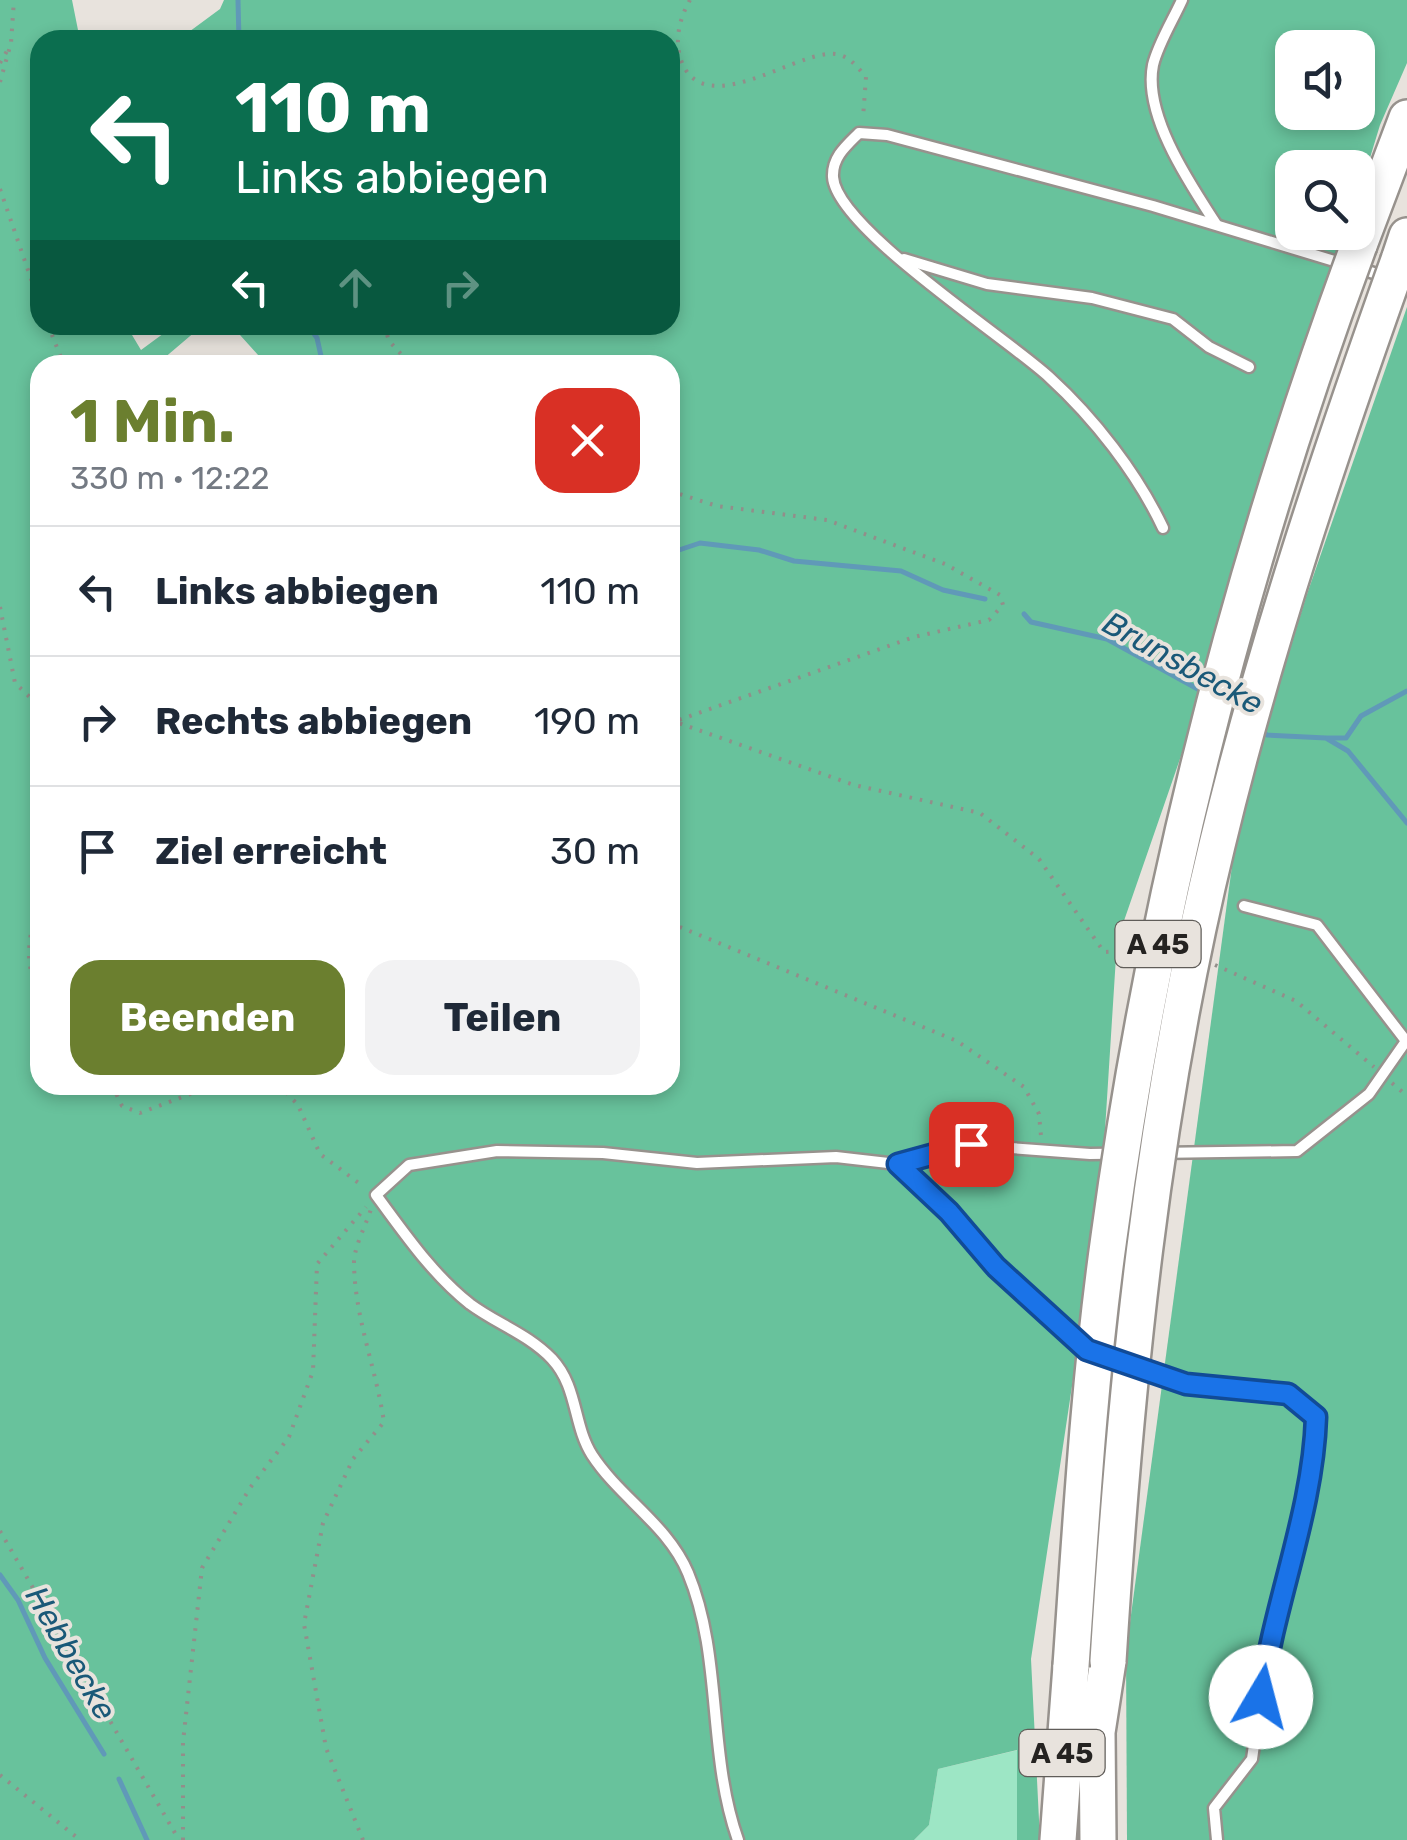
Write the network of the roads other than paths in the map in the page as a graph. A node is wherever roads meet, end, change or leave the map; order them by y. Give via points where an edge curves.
1 (1182, 0) edge
2 (1407, 118) edge
3 (1216, 224) junction
4 (893, 256) junction
5 (1404, 260) edge
6 (1250, 367) dead end
7 (1163, 528) dead end
8 (1244, 906) dead end
9 (898, 1164) junction
10 (738, 1840) edge
11 (1058, 1840) edge
12 (1098, 1840) edge
13 (1217, 1840) edge

1 - 3 lane via 1152,67 1158,118
2 - 11 highway, A 45, bridge via 1276,482 1175,858 1108,1238
3 - 4 lane via 860,133 838,155 833,178 844,205
3 - 5 lane
4 - 6 lane via 987,284 1092,298 1173,319
4 - 7 lane via 1051,378 1142,484
5 - 12 highway, A 45, bridge via 1320,481 1284,599 1217,846 1181,1016 1121,1456 1097,1732
8 - 9 lane via 1317,926 1406,1040 1369,1094 1297,1151 1090,1154 971,1144
9 - 10 lane via 836,1157 697,1163 497,1151 409,1164 376,1196 429,1265 472,1305 552,1359 570,1382 590,1453 664,1534 686,1570 703,1616 718,1768
9 - 13 lane via 1087,1350 1186,1384 1288,1394 1316,1417 1314,1470 1270,1635 1252,1759 1214,1808

